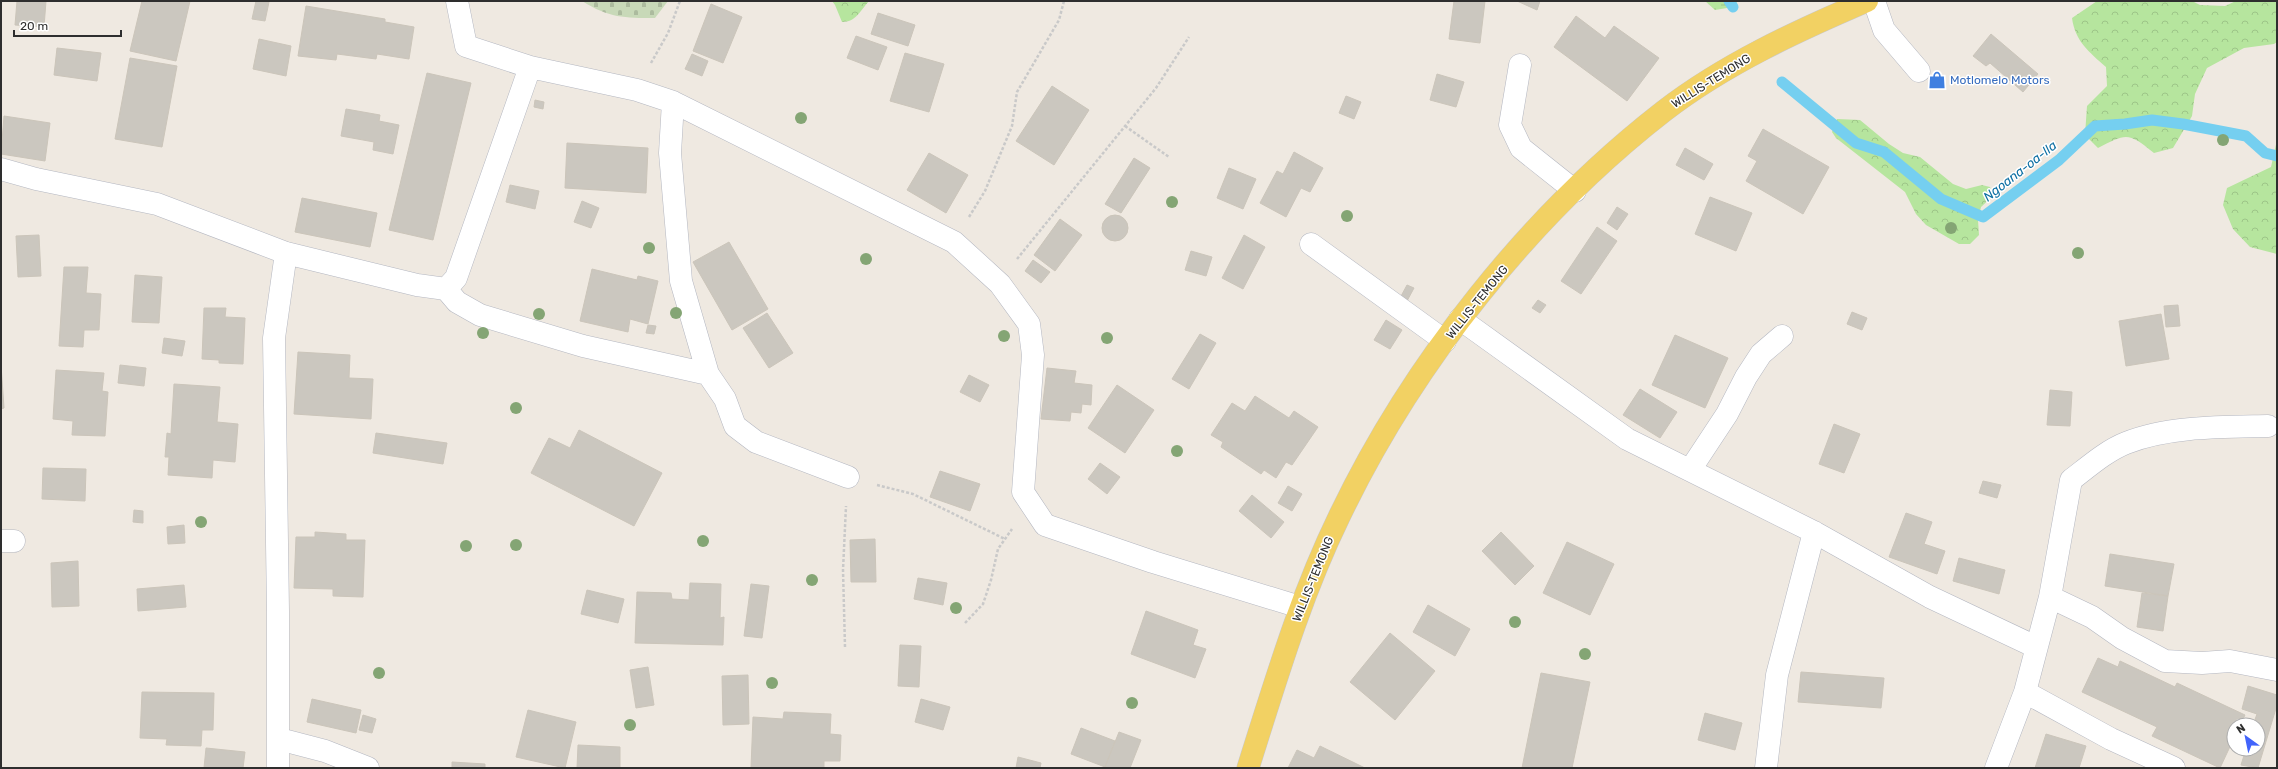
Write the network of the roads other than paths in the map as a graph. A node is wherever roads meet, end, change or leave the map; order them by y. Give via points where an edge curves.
1 (457, 1) edge
2 (1867, 1) edge
3 (1874, 1) edge
4 (1520, 65) dead end
5 (530, 67) junction
6 (1919, 71) dead end
7 (673, 102) junction
8 (1, 169) edge
9 (1575, 191) junction
10 (1311, 244) dead end
11 (286, 253) junction
12 (446, 289) junction
13 (1460, 319) junction
14 (1782, 336) dead end
15 (1445, 341) junction
16 (708, 374) junction
17 (2268, 426) dead end
18 (1690, 470) junction
19 (848, 477) road end
20 (1814, 532) junction
21 (2050, 597) junction
22 (1300, 607) junction
23 (2036, 647) junction
24 (2277, 670) edge
25 (2025, 692) junction
26 (279, 740) junction
27 (278, 768) edge
28 (368, 768) edge
29 (1248, 768) edge
30 (1766, 768) edge
31 (1996, 768) edge
32 (2174, 768) edge

1 - 5 street via 466,46
2 - 9 main road, WILLIS-TEMONG via 1804,28 1721,72 1666,110 1601,163
3 - 6 street via 1884,30
4 - 9 street via 1510,124 1521,148
5 - 7 street via 637,90
5 - 12 street via 456,278
7 - 16 street via 670,153 681,281
7 - 22 street via 954,242 1000,284 1028,324 1030,332 1033,355 1023,492 1046,525 1153,562
8 - 11 street via 36,179 157,204
9 - 13 main road, WILLIS-TEMONG via 1540,226
10 - 15 street
11 - 12 street via 417,285
11 - 26 street via 274,338
12 - 16 street via 457,302 480,316 583,346
13 - 15 main road, WILLIS-TEMONG
13 - 18 street via 1627,439
14 - 18 street via 1761,354 1746,376 1727,414
15 - 22 main road, WILLIS-TEMONG via 1385,428 1339,517
16 - 19 street via 725,399 735,426 756,442
17 - 21 street via 2214,427 2150,435 2126,443 2100,458 2071,480
18 - 20 street
20 - 23 street via 1930,597
20 - 30 street via 1777,675
21 - 23 street
21 - 24 street via 2092,617 2122,638 2165,661 2230,661
22 - 29 main road, WILLIS-TEMONG
23 - 25 street
25 - 31 street
25 - 32 street via 2111,739
26 - 27 street
26 - 28 street via 325,751

